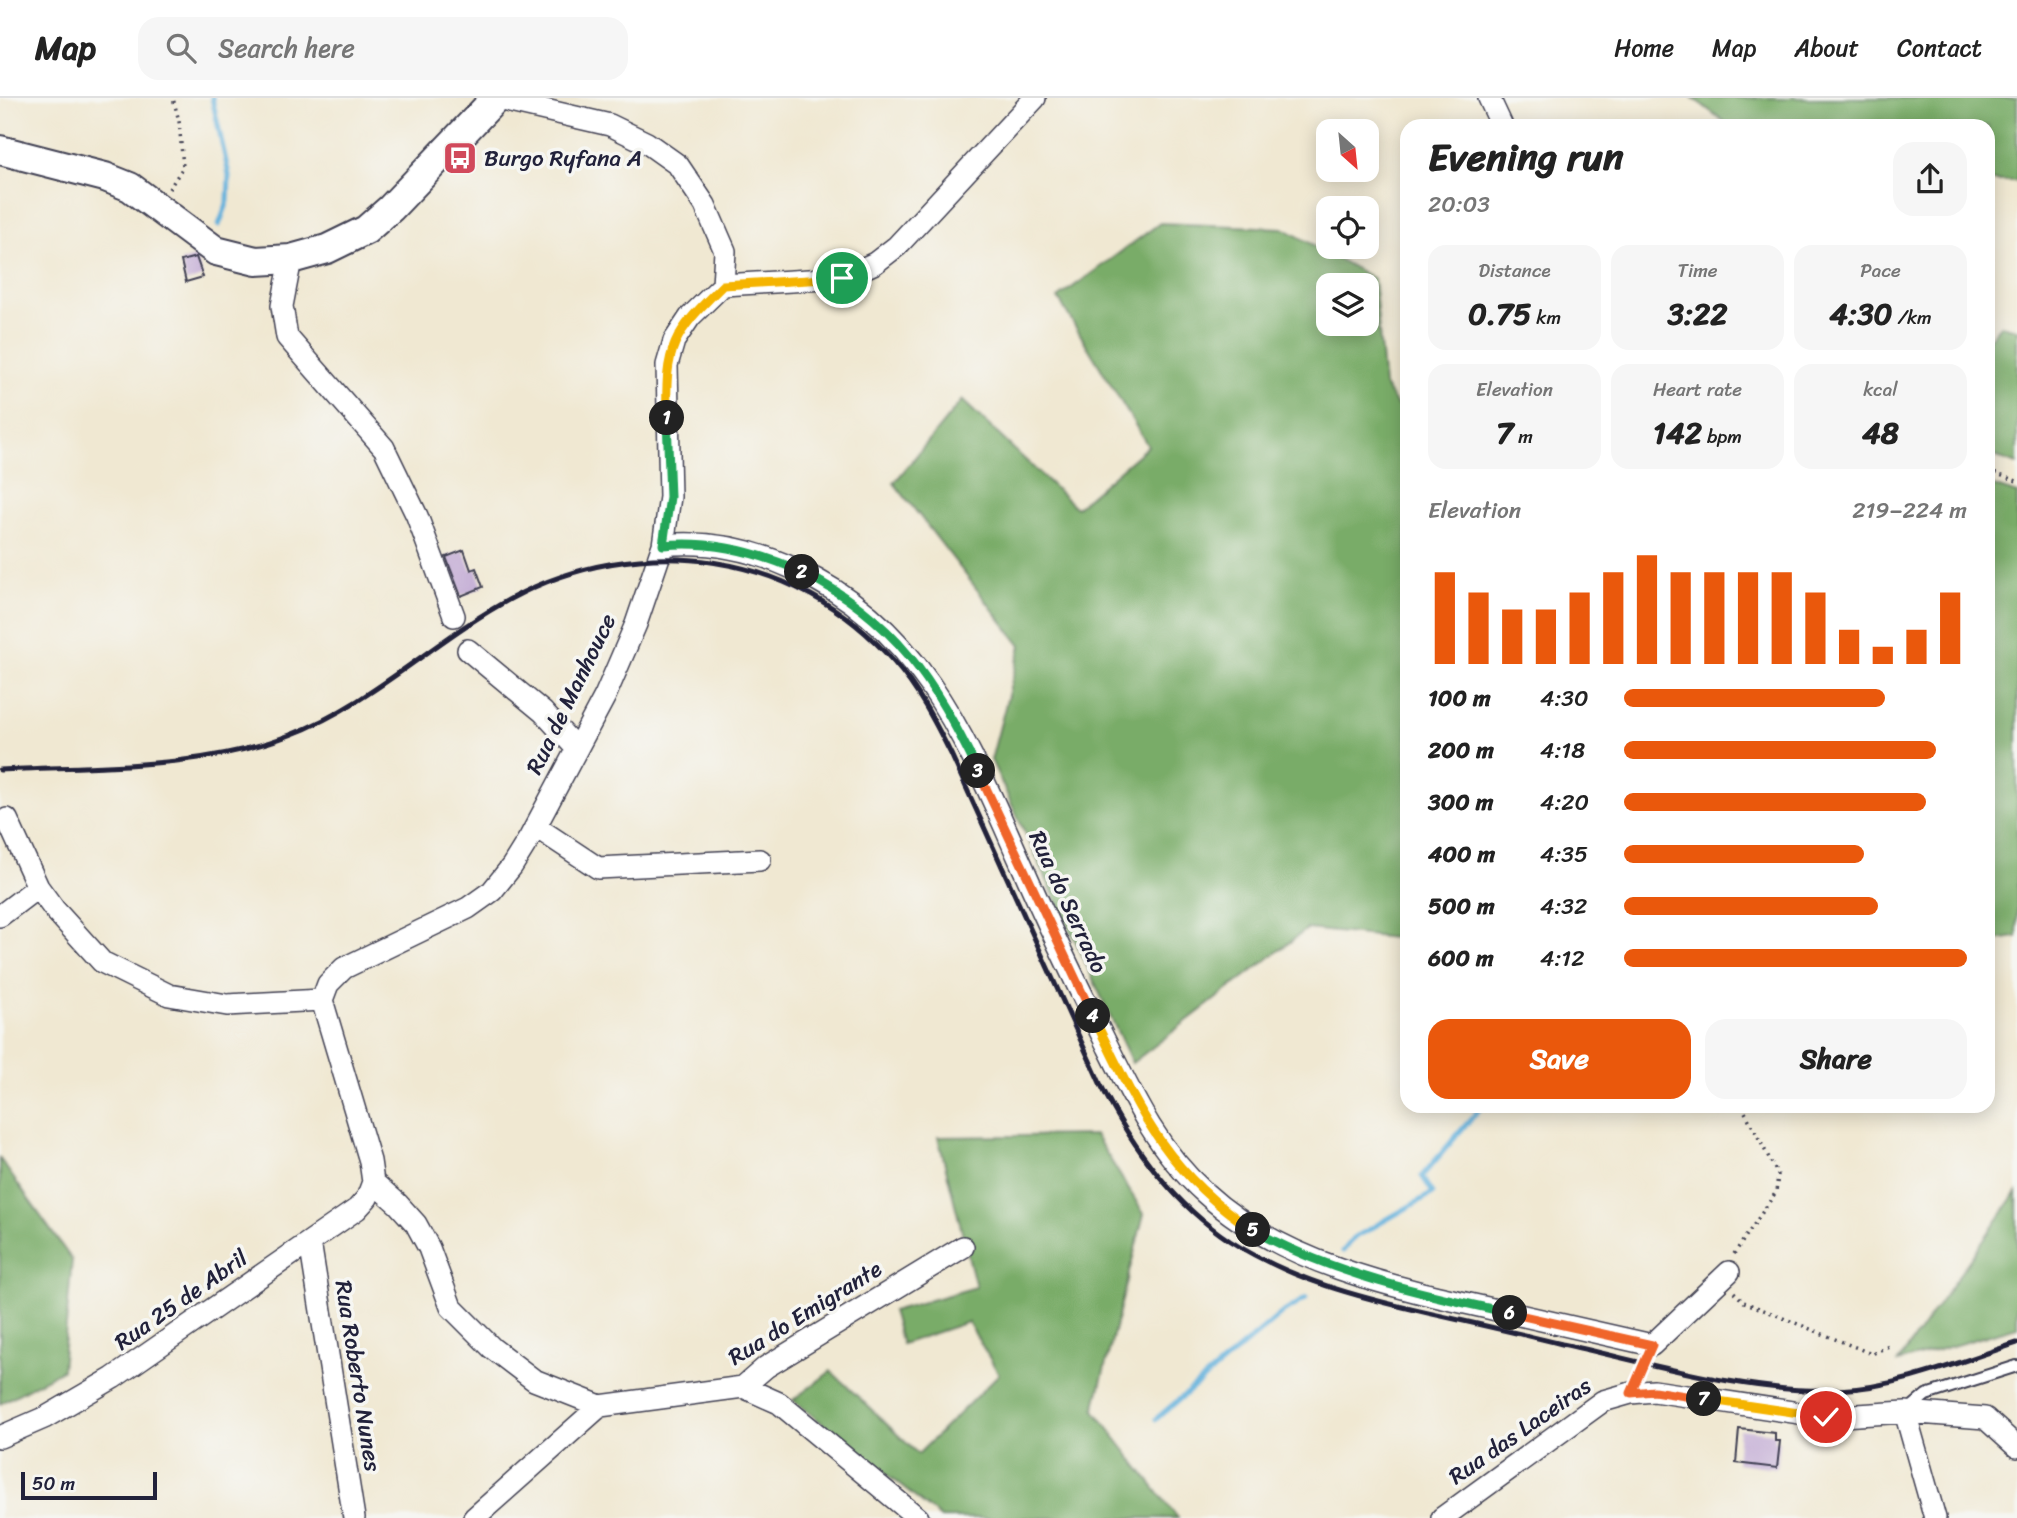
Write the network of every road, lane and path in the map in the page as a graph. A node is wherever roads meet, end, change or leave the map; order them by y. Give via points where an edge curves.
1 (173, 98) edge
2 (495, 98) edge
3 (1035, 98) edge
4 (1489, 98) edge
5 (1499, 119) edge
6 (0, 150) edge
7 (155, 206) junction
8 (291, 259) junction
9 (723, 285) junction
10 (1995, 473) edge
11 (2017, 481) edge
12 (663, 545) junction
13 (454, 616) dead end
14 (468, 650) dead end
15 (576, 748) junction
16 (7, 818) dead end
17 (536, 827) junction
18 (760, 860) dead end
19 (38, 887) junction
20 (0, 916) edge
21 (322, 1000) junction
22 (1746, 1113) edge
23 (373, 1182) junction
24 (310, 1242) junction
25 (963, 1247) dead end
26 (1725, 1276) junction
27 (1891, 1345) dead end
28 (2017, 1366) edge
29 (743, 1387) junction
30 (600, 1406) junction
31 (1905, 1412) junction
32 (0, 1437) edge
33 (2017, 1447) edge
34 (354, 1518) edge
35 (474, 1518) edge
36 (918, 1518) edge
37 (1442, 1518) edge
38 (1935, 1518) edge

1 - 7 path via 183,167
2 - 8 main road via 366,230 327,249
2 - 9 street via 610,125 678,165 705,205 725,251
3 - 9 street via 897,246 875,263 842,278
4 - 5 street
6 - 7 main road via 104,177 130,187
7 - 8 main road via 216,251 256,261
8 - 13 street via 282,306 287,337 384,449 417,516
9 - 12 street, Rua de Manhouce via 690,317 674,341 667,365 670,497
10 - 11 path
12 - 15 street, Rua de Manhouce via 636,624
12 - 26 street, Rua do Serrado via 726,547 804,573 855,603 915,661 958,730 1138,1108 1187,1176 1229,1214 1301,1254 1382,1281 1652,1345
14 - 15 street via 543,712
15 - 17 street, Rua de Manhouce
16 - 19 street
17 - 18 street via 598,868
17 - 21 street, Rua de Manhouce via 492,891 468,908 344,968 328,984
19 - 20 street
19 - 21 street via 102,962 169,995 227,1005
21 - 23 street
22 - 26 path via 1778,1175 1776,1192 1734,1254
23 - 24 street, Rua 25 de Abril via 357,1209
23 - 30 street, Rua do Emigrante via 416,1224 451,1307 492,1348 534,1380
24 - 32 street, Rua 25 de Abril via 113,1378 46,1418
24 - 34 street, Rua Roberto Nunes
25 - 29 street, Rua do Emigrante via 766,1367
26 - 27 path via 1744,1301 1872,1354
28 - 31 lane via 1926,1395
29 - 30 street, Rua do Emigrante
29 - 36 street via 779,1404
30 - 35 street
31 - 33 street, Rua das Laceiras via 1985,1418
31 - 37 street, Rua das Laceiras via 1826,1417 1654,1391 1631,1393 1603,1401
31 - 38 street

